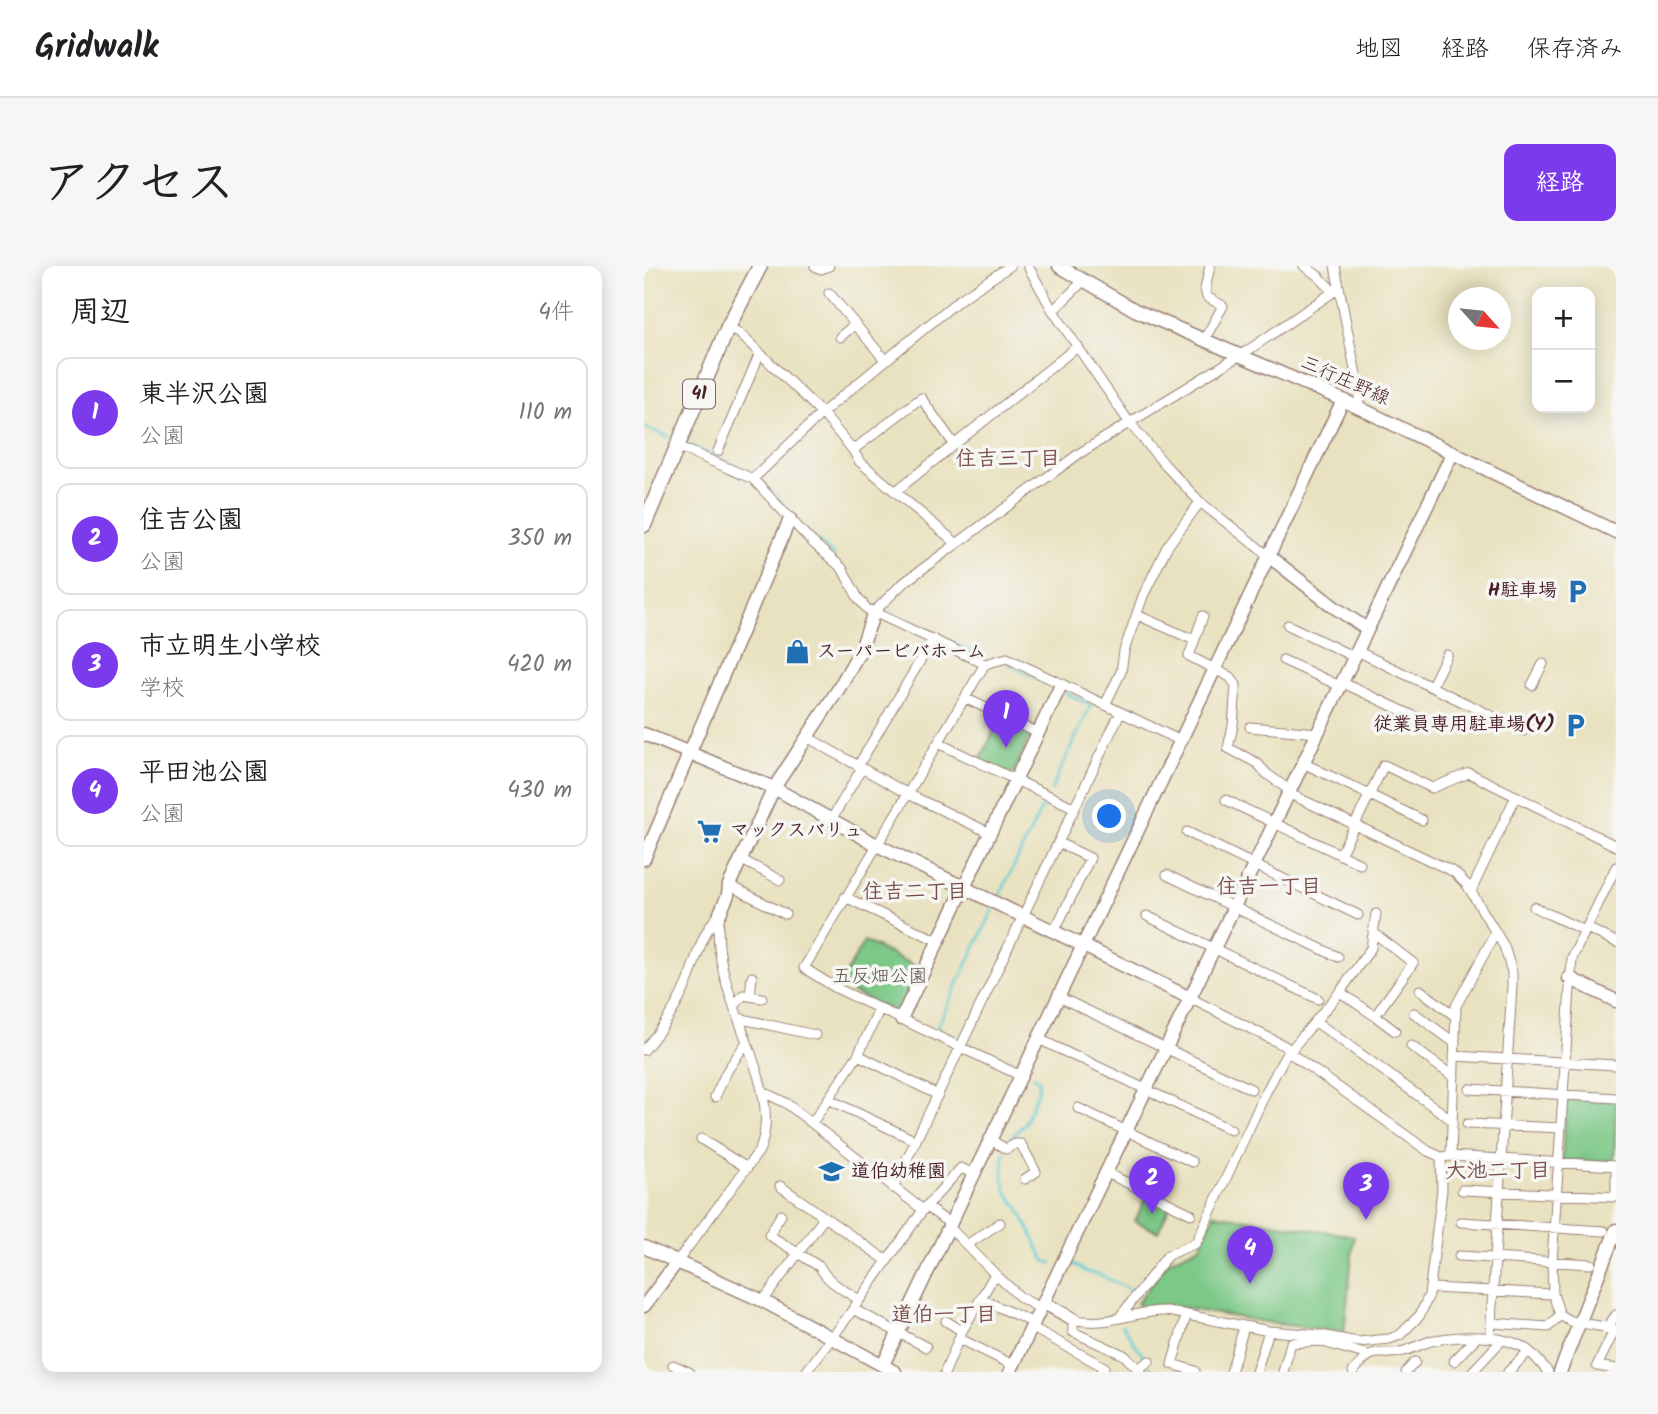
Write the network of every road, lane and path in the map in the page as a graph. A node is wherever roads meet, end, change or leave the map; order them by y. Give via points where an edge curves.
1 (760, 266) edge
2 (815, 266) edge
3 (829, 266) edge
4 (1010, 266) edge
5 (1028, 266) edge
6 (1059, 266) edge
7 (1210, 266) edge
8 (1304, 266) edge
9 (1335, 266) edge
10 (1083, 281) junction
11 (1336, 290) junction
12 (830, 293) dead end
13 (1053, 311) junction
14 (855, 324) junction
15 (728, 327) junction
16 (839, 337) dead end
17 (1204, 340) junction
18 (1078, 346) junction
19 (761, 353) junction
20 (1239, 355) junction
21 (885, 360) junction
22 (1343, 400) junction
23 (1358, 406) junction
24 (822, 413) junction
25 (1129, 422) junction
26 (954, 444) junction
27 (677, 446) junction
28 (853, 450) junction
29 (718, 451) dead end
30 (1453, 452) junction
31 (753, 479) junction
32 (896, 492) junction
33 (1200, 502) junction
34 (790, 519) junction
35 (644, 525) edge
36 (1616, 532) edge
37 (956, 543) junction
38 (1270, 557) junction
39 (874, 612) junction
40 (1137, 615) junction
41 (1203, 616) dead end
42 (1288, 625) dead end
43 (1367, 629) junction
44 (933, 639) junction
45 (1194, 640) junction
46 (1355, 654) junction
47 (1447, 655) dead end
48 (1283, 660) dead end
49 (985, 664) junction
50 (1543, 664) dead end
51 (1216, 669) junction
52 (1061, 684) junction
53 (1340, 684) junction
54 (1532, 685) dead end
55 (1431, 687) junction
56 (965, 698) junction
57 (1105, 705) junction
58 (1121, 713) junction
59 (1418, 718) dead end
60 (1250, 727) dead end
61 (1523, 732) dead end
62 (1038, 733) junction
63 (1317, 733) junction
64 (644, 734) edge
65 (807, 737) junction
66 (1181, 741) junction
67 (938, 743) junction
68 (690, 752) junction
69 (1303, 763) junction
70 (860, 767) junction
71 (1016, 780) junction
72 (774, 788) junction
73 (1289, 791) junction
74 (908, 794) junction
75 (1369, 795) junction
76 (1516, 796) junction
77 (1226, 800) dead end
78 (1075, 808) junction
79 (831, 820) junction
80 (1422, 820) dead end
81 (1274, 823) junction
82 (1355, 825) junction
83 (1187, 832) dead end
84 (990, 833) junction
85 (1059, 843) junction
86 (877, 845) junction
87 (1616, 846) edge
88 (1340, 855) junction
89 (644, 859) edge
90 (742, 860) junction
91 (1254, 864) junction
92 (1360, 864) dead end
93 (1616, 867) edge
94 (1167, 875) dead end
95 (780, 880) dead end
96 (729, 885) junction
97 (964, 887) junction
98 (1471, 891) junction
99 (845, 897) junction
100 (1234, 907) junction
101 (1534, 907) dead end
102 (720, 913) junction
103 (785, 914) dead end
104 (1376, 914) dead end
105 (1024, 915) junction
106 (1358, 915) dead end
107 (1147, 916) dead end
108 (1586, 929) junction
109 (1055, 930) junction
110 (1496, 932) junction
111 (1374, 933) junction
112 (938, 941) junction
113 (1616, 942) edge
114 (1084, 946) junction
115 (1214, 949) junction
116 (1338, 957) dead end
117 (752, 976) dead end
118 (1569, 978) junction
119 (1420, 990) dead end
120 (1340, 992) junction
121 (750, 996) junction
122 (1059, 997) junction
123 (762, 998) dead end
124 (1190, 998) junction
125 (1318, 999) dead end
126 (1616, 1001) edge
127 (734, 1007) junction
128 (880, 1008) junction
129 (1414, 1013) dead end
130 (1455, 1016) junction
131 (1375, 1017) junction
132 (738, 1018) junction
133 (901, 1018) junction
134 (1316, 1022) junction
135 (1395, 1031) dead end
136 (815, 1035) dead end
137 (1039, 1039) junction
138 (746, 1043) junction
139 (1455, 1043) junction
140 (1411, 1046) dead end
141 (962, 1047) junction
142 (1166, 1048) junction
143 (644, 1050) edge
144 (1290, 1053) junction
145 (858, 1055) junction
146 (1454, 1056) junction
147 (1508, 1058) junction
148 (1564, 1061) junction
149 (1616, 1065) edge
150 (1021, 1076) junction
151 (1454, 1077) junction
152 (1251, 1089) dead end
153 (1470, 1089) dead end
154 (1145, 1090) junction
155 (1506, 1091) junction
156 (763, 1092) junction
157 (938, 1094) junction
158 (1563, 1096) junction
159 (715, 1097) dead end
160 (1616, 1098) edge
161 (828, 1099) junction
162 (1078, 1108) dead end
163 (1452, 1120) junction
164 (812, 1123) junction
165 (1467, 1124) dead end
166 (1504, 1125) junction
167 (1561, 1128) junction
168 (1231, 1130) dead end
169 (1125, 1131) junction
170 (701, 1139) dead end
171 (991, 1140) junction
172 (916, 1141) junction
173 (1451, 1156) junction
174 (1441, 1157) junction
175 (1502, 1159) junction
176 (1192, 1162) dead end
177 (1559, 1162) junction
178 (747, 1168) junction
179 (1616, 1168) edge
180 (1105, 1172) junction
181 (974, 1174) junction
182 (1025, 1179) dead end
183 (780, 1186) dead end
184 (893, 1188) junction
185 (1462, 1190) dead end
186 (1500, 1192) junction
187 (1616, 1195) edge
188 (1557, 1196) junction
189 (924, 1208) junction
190 (1191, 1214) dead end
191 (781, 1215) dead end
192 (824, 1218) junction
193 (1461, 1222) dead end
194 (1000, 1223) dead end
195 (1498, 1224) junction
196 (950, 1226) junction
197 (1555, 1228) junction
198 (1613, 1232) edge
199 (968, 1244) junction
200 (644, 1247) edge
201 (799, 1253) junction
202 (1459, 1256) dead end
203 (1496, 1258) junction
204 (886, 1260) junction
205 (677, 1262) junction
206 (1552, 1262) junction
207 (1591, 1264) dead end
208 (995, 1274) junction
209 (1431, 1288) junction
210 (1494, 1291) junction
211 (1553, 1294) junction
212 (981, 1299) junction
213 (859, 1300) junction
214 (763, 1301) junction
215 (644, 1306) edge
216 (1042, 1306) junction
217 (853, 1309) junction
218 (1560, 1315) junction
219 (1616, 1315) edge
220 (1186, 1316) junction
221 (1119, 1318) junction
222 (1073, 1319) junction
223 (946, 1321) dead end
224 (1492, 1323) junction
225 (1580, 1323) junction
226 (1033, 1325) junction
227 (1244, 1326) junction
228 (1612, 1329) edge
229 (1269, 1331) junction
230 (899, 1333) junction
231 (961, 1335) junction
232 (832, 1338) junction
233 (1320, 1338) junction
234 (1476, 1338) junction
235 (1490, 1338) junction
236 (1502, 1340) junction
237 (926, 1347) dead end
238 (1529, 1351) junction
239 (1368, 1355) junction
240 (1415, 1362) dead end
241 (1454, 1362) dead end
242 (673, 1365) dead end
243 (883, 1365) junction
244 (1143, 1367) edge
245 (1596, 1369) edge
246 (1616, 1369) edge
247 (1012, 1370) edge
248 (1195, 1371) edge
249 (689, 1372) edge
250 (806, 1372) edge
251 (895, 1372) edge
252 (945, 1372) edge
253 (1101, 1372) edge
254 (1231, 1372) edge
255 (1256, 1372) edge
256 (1283, 1372) edge
257 (1353, 1372) edge
258 (1406, 1372) edge
259 (1472, 1372) edge
260 (1508, 1372) edge
261 (1548, 1372) edge
262 (1560, 1372) edge

1 - 15 main road, 41
2 - 3 street
4 - 21 street
5 - 13 street
6 - 10 street, 三行庄野線
7 - 17 street via 1207,297 1223,306
8 - 11 street
9 - 11 street
10 - 13 street
10 - 17 street, 三行庄野線
11 - 20 street
11 - 23 street via 1360,395
12 - 14 street
13 - 18 street
14 - 16 street
14 - 21 street
15 - 19 street
15 - 27 main road, 41
17 - 20 street, 三行庄野線
18 - 25 street
18 - 26 street
19 - 24 street
19 - 29 street
20 - 22 street, 三行庄野線
20 - 25 street
21 - 24 street
22 - 23 street, 三行庄野線
22 - 38 street
23 - 30 street, 三行庄野線
24 - 28 street
24 - 31 street
25 - 33 street
25 - 37 street
26 - 28 street via 921,398
26 - 32 street
27 - 31 street
27 - 35 main road, 41
28 - 32 street via 859,461
30 - 36 street, 三行庄野線
30 - 43 street
31 - 34 street
32 - 37 street
33 - 38 street
33 - 40 street via 1167,547
34 - 39 street via 842,568 858,598
34 - 68 street
37 - 39 street
38 - 43 street
38 - 51 street
39 - 44 street
39 - 65 street via 861,649
40 - 45 street
40 - 57 street via 1121,672
41 - 45 street
42 - 46 street
43 - 46 street
44 - 49 street
44 - 70 street
45 - 51 street via 1189,656
46 - 53 street
46 - 55 street
47 - 55 street
48 - 53 street
49 - 52 street via 1007,658
49 - 56 street
50 - 54 street
51 - 66 street
51 - 73 street via 1236,685 1228,748 1257,763
52 - 57 street
52 - 62 street
53 - 59 street
53 - 63 street
55 - 61 street
56 - 62 street
56 - 67 street
57 - 58 street
58 - 66 street
58 - 78 street
60 - 63 street
62 - 71 street
63 - 69 street
64 - 68 street
65 - 70 street
65 - 72 street
66 - 114 street
67 - 71 street
67 - 74 street
68 - 72 street
68 - 89 street
69 - 73 street
69 - 75 street
70 - 74 street
70 - 79 street
71 - 78 street
71 - 84 street
72 - 79 street
72 - 90 street
73 - 81 street
73 - 82 street
74 - 84 street
74 - 86 street
75 - 76 street via 1384,765 1432,789 1469,774
75 - 80 street
75 - 82 street
76 - 87 street
76 - 98 street
77 - 81 street
78 - 85 street
79 - 86 street
81 - 88 street
81 - 91 street
82 - 88 street
82 - 98 street via 1454,873
83 - 91 street
84 - 97 street
85 - 105 street
85 - 109 street via 1090,858
86 - 97 street
86 - 99 street
88 - 92 street
90 - 95 street
90 - 96 street
91 - 100 street
91 - 106 street
93 - 108 street
94 - 100 street
96 - 102 street
96 - 103 street
97 - 105 street
97 - 112 street
98 - 110 street
99 - 112 street
99 - 128 street via 804,968
100 - 115 street
100 - 116 street
101 - 108 street
102 - 127 street via 719,958
102 - 143 street via 703,936 686,987
104 - 111 street
105 - 109 street
105 - 141 street
107 - 115 street
108 - 113 street
108 - 118 street via 1572,958
109 - 114 street
110 - 130 street
110 - 147 street via 1512,972
111 - 120 street via 1371,948
111 - 131 street via 1413,963
112 - 133 street
114 - 122 street
114 - 124 street
115 - 124 street
115 - 125 street
117 - 121 street
118 - 126 street
118 - 148 street
119 - 130 street
120 - 131 street
120 - 134 street
121 - 123 street
121 - 127 street via 743,995
122 - 137 street
122 - 142 street
124 - 142 street
124 - 144 street via 1276,1040
127 - 132 street
128 - 133 street
128 - 145 street
129 - 139 street
130 - 139 street
131 - 135 street
132 - 136 street
132 - 138 street
133 - 141 street
134 - 144 street
134 - 163 street
137 - 150 street
137 - 154 street
138 - 156 street
138 - 159 street
139 - 146 street
140 - 151 street
141 - 150 street
141 - 157 street
142 - 152 street
142 - 154 street
144 - 174 street
144 - 221 street via 1265,1094 1196,1243 1168,1255
145 - 157 street
145 - 161 street
146 - 147 street
146 - 151 street
147 - 148 street
147 - 155 street
148 - 149 street
148 - 158 street
150 - 171 street
151 - 163 street
153 - 155 street
154 - 168 street
154 - 169 street
155 - 158 street
155 - 166 street
156 - 164 street
156 - 178 street via 764,1140
157 - 172 street
158 - 160 street
158 - 167 street
161 - 164 street
161 - 172 street
162 - 169 street
163 - 173 street
164 - 184 street
165 - 166 street
166 - 167 street
166 - 175 street
167 - 177 street
169 - 176 street
169 - 180 street
170 - 178 street
171 - 181 street
171 - 182 street via 1006,1149 1021,1144 1036,1172
172 - 184 street
173 - 174 street
173 - 175 street
174 - 209 street via 1442,1190
175 - 177 street
175 - 186 street
177 - 179 street
177 - 188 street
178 - 205 street
179 - 187 street
180 - 190 street
180 - 216 street
181 - 189 street via 961,1168
181 - 196 street
183 - 192 street
184 - 189 street
185 - 186 street
186 - 188 street
186 - 195 street
187 - 188 street
188 - 197 street
189 - 196 street
189 - 204 street
191 - 201 street via 769,1235
192 - 201 street
192 - 204 street
193 - 195 street
194 - 199 street
195 - 197 street
195 - 203 street
196 - 199 street
196 - 230 street
197 - 198 street
197 - 206 street
198 - 225 street
199 - 208 street
200 - 205 street
201 - 213 street
201 - 214 street
202 - 203 street
203 - 206 street
203 - 210 street
204 - 213 street
205 - 214 street
205 - 215 street
206 - 207 street
206 - 211 street
208 - 212 street
208 - 216 street via 1020,1297
209 - 210 street
209 - 233 street via 1420,1315 1395,1337 1358,1342
210 - 211 street
210 - 224 street
211 - 218 street
212 - 226 street
212 - 231 street
213 - 217 street
214 - 232 street
216 - 222 street
216 - 226 street
217 - 230 street
217 - 232 street
218 - 224 street via 1548,1326
218 - 225 street
219 - 228 street
220 - 221 street via 1154,1311
220 - 227 street
220 - 248 street via 1172,1364
221 - 222 street
222 - 244 street via 1073,1332
223 - 231 street
224 - 235 street
225 - 228 street
225 - 262 street
226 - 247 street
226 - 253 street via 1104,1367
227 - 229 street
227 - 254 street
228 - 245 street
229 - 233 street
229 - 255 street
230 - 237 street
230 - 243 street
231 - 247 street
231 - 252 street
232 - 243 street
232 - 250 street
233 - 239 street
233 - 256 street via 1291,1343
234 - 235 street
234 - 239 street via 1435,1340 1403,1352
234 - 241 street
235 - 236 street
236 - 238 street
236 - 259 street
238 - 260 street
238 - 261 street
239 - 257 street
240 - 258 street
242 - 249 street
243 - 251 street
245 - 246 street

